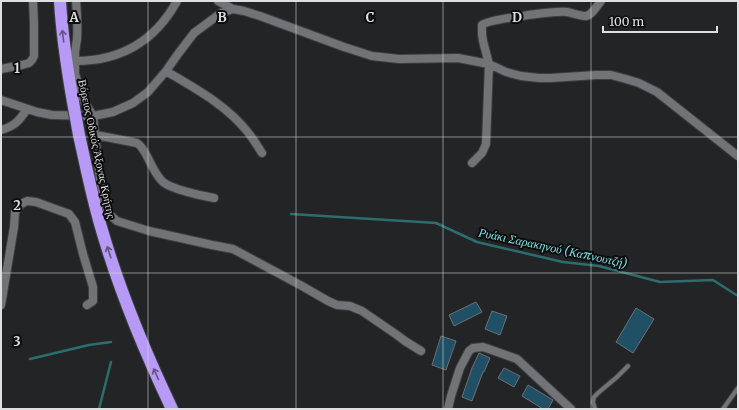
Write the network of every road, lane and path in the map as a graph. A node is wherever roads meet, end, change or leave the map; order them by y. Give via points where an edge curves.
1 (32, 1) edge
2 (60, 1) edge
3 (76, 1) edge
4 (177, 1) edge
5 (218, 1) edge
6 (601, 1) edge
7 (233, 9) junction
8 (75, 61) junction
9 (488, 64) junction
10 (1, 69) edge
11 (166, 71) junction
12 (1, 100) edge
13 (27, 109) junction
14 (93, 116) junction
15 (1, 130) edge
16 (96, 135) junction
17 (262, 153) dead end
18 (738, 156) edge
19 (472, 163) dead end
20 (214, 198) dead end
21 (87, 305) dead end
22 (1, 306) edge
23 (421, 351) dead end
24 (628, 366) dead end
25 (738, 388) edge
26 (172, 409) edge
27 (448, 409) edge
28 (571, 409) edge
29 (595, 409) edge
30 (723, 409) edge

1 - 10 street via 34,56 29,63
26 -> 2 highway, Βόρειος Οδικός Άξονας Κρήτης, bridge via 119,283 90,187 72,102
3 - 8 street via 78,22
4 - 8 street via 156,29 133,48 112,56
5 - 7 street
6 - 9 street via 585,16 557,12 485,23 482,25 482,34
7 - 9 street via 260,16 372,56 399,59 458,58
7 - 11 street via 221,13 194,33
8 - 14 street via 75,74 84,101
9 - 18 street via 521,76 551,78 596,74 611,75 639,83 657,92
9 - 19 street via 486,144 482,153
11 - 14 street via 148,92 133,103 113,112
11 - 17 street via 214,100 246,130
12 - 13 street
13 - 14 street via 52,115
13 - 15 street via 16,123
14 - 16 street
16 - 20 street via 142,145 153,169 164,182
16 - 23 street via 105,203 108,214 117,221 233,250 328,302 358,308
21 - 22 street via 93,301 93,287 75,222 69,214 27,201 15,212
24 - 29 lane via 594,397
25 - 30 lane
27 - 28 street via 460,368 469,351 483,347 517,358

